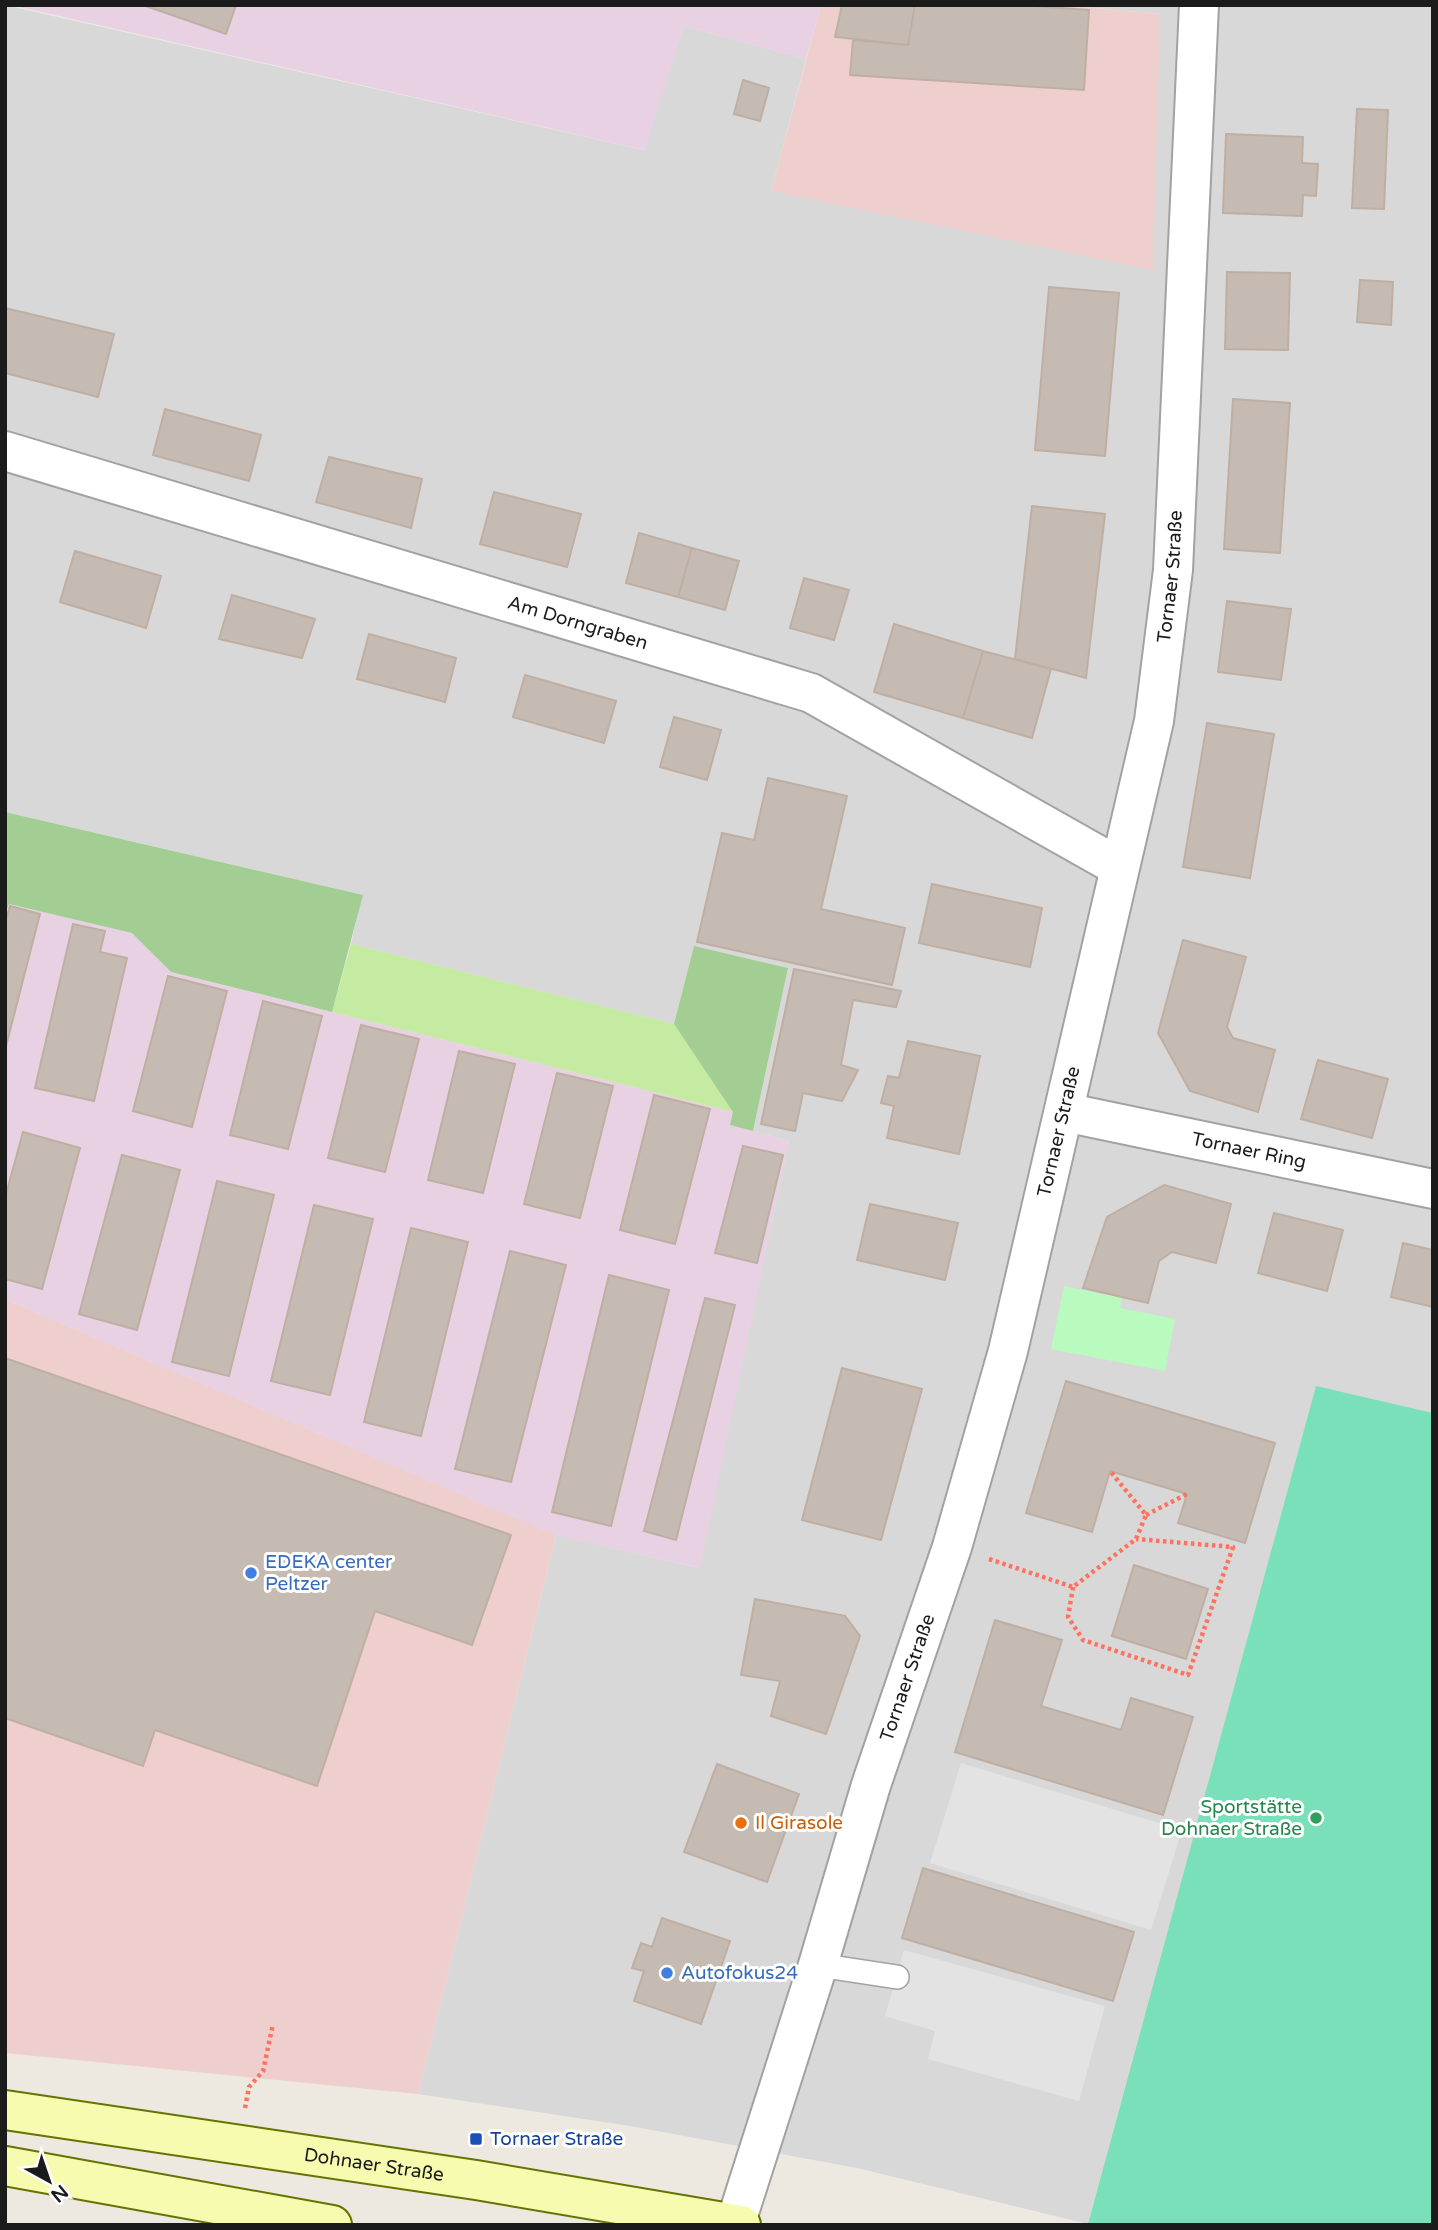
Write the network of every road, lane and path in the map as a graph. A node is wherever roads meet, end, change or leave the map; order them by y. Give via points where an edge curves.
1 (1199, 5) edge
2 (5, 451) edge
3 (1119, 867) junction
4 (1064, 1112) junction
5 (1433, 1189) edge
6 (1110, 1471) dead end
7 (1187, 1494) dead end
8 (1146, 1515) junction
9 (1136, 1539) junction
10 (952, 1547) junction
11 (1073, 1587) junction
12 (818, 1965) junction
13 (897, 1976) dead end
14 (273, 2024) dead end
15 (5, 2110) edge
16 (239, 2145) junction
17 (5, 2166) edge
18 (737, 2224) edge
19 (332, 2225) edge

1 - 3 street, Tornaer Straße via 1173,570 1154,721
2 - 3 street, Am Dorngraben via 811,693
3 - 4 street, Tornaer Straße
4 - 5 street, Tornaer Ring
4 - 10 street, Tornaer Straße via 1008,1351
6 - 8 path
7 - 8 path
8 - 9 path
9 - 11 path
9 - 11 path via 1233,1547 1188,1675 1083,1640 1068,1616
10 - 11 path
10 - 12 street, Tornaer Straße via 871,1785
12 - 13 lane
12 - 18 street, Tornaer Straße
14 - 16 path via 263,2071 249,2087
15 - 16 main road, Dohnaer Straße
16 - 18 main road, Dohnaer Straße
17 - 19 main road

